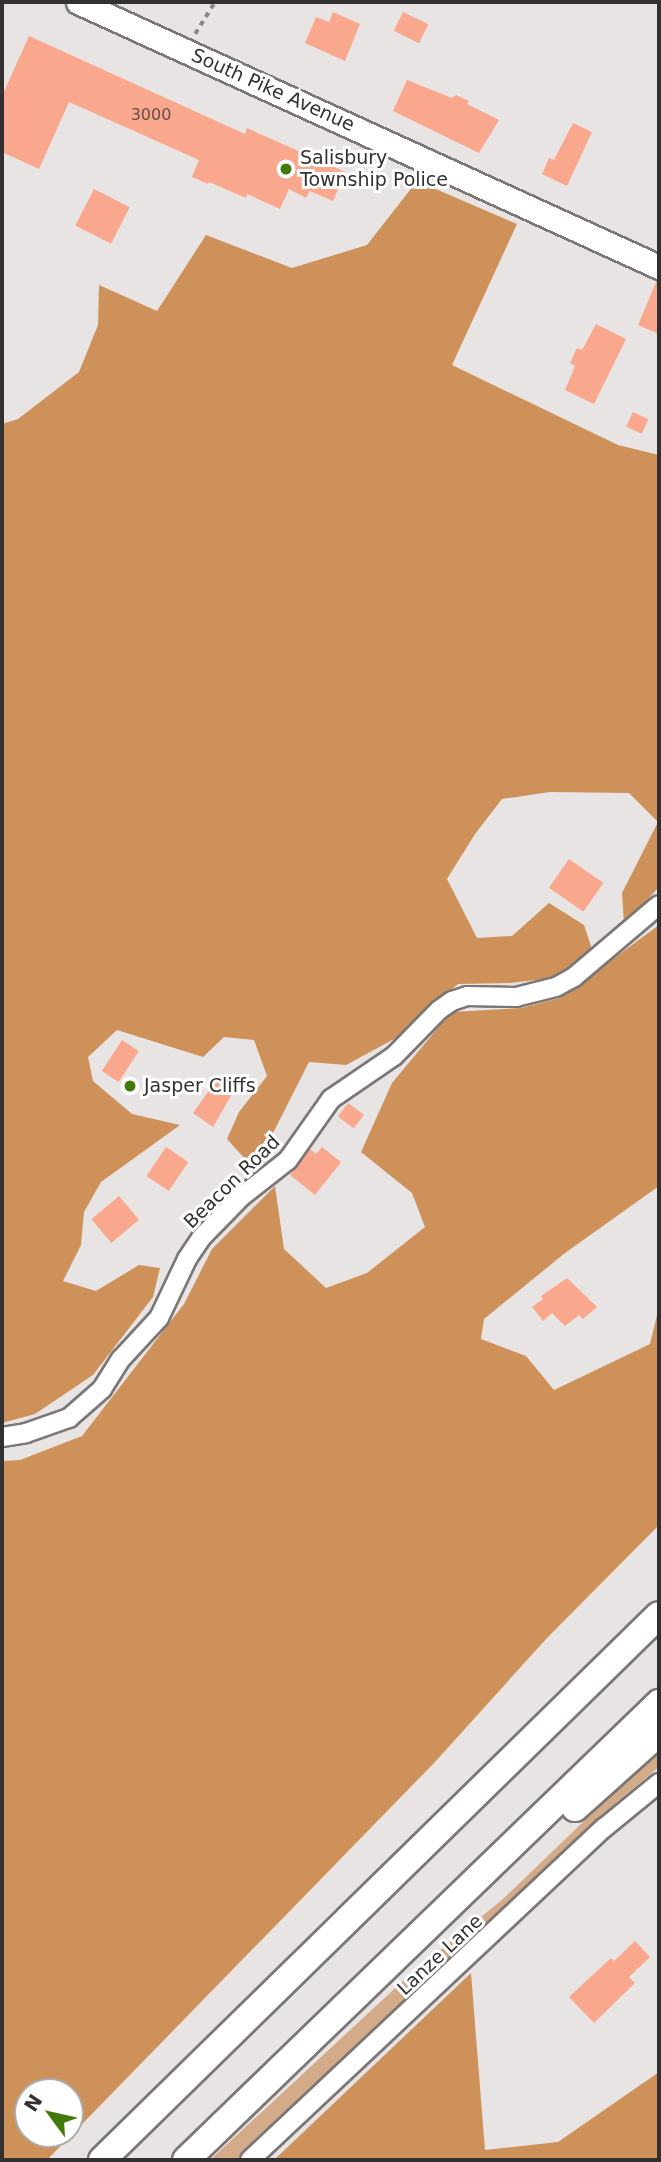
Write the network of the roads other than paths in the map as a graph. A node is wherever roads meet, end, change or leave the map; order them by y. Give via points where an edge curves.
1 (78, 2) edge
2 (659, 267) edge
3 (659, 905) edge
4 (2, 1437) edge
5 (659, 1596) edge
6 (659, 1615) edge
7 (659, 1703) edge
8 (659, 1733) edge
9 (659, 1783) edge
10 (173, 2088) junction
11 (102, 2160) edge
12 (187, 2160) edge
13 (250, 2160) edge

1 - 2 main road, South Pike Avenue
3 - 4 street, Beacon Road via 556,987 516,997 467,996 439,1010 394,1056 331,1099 288,1160 201,1238 159,1318 121,1359 102,1389 69,1418
5 - 10 highway
6 - 10 highway
7 - 12 highway
8 - 12 highway
9 - 13 street, Lanze Lane via 604,1828
10 - 11 highway

